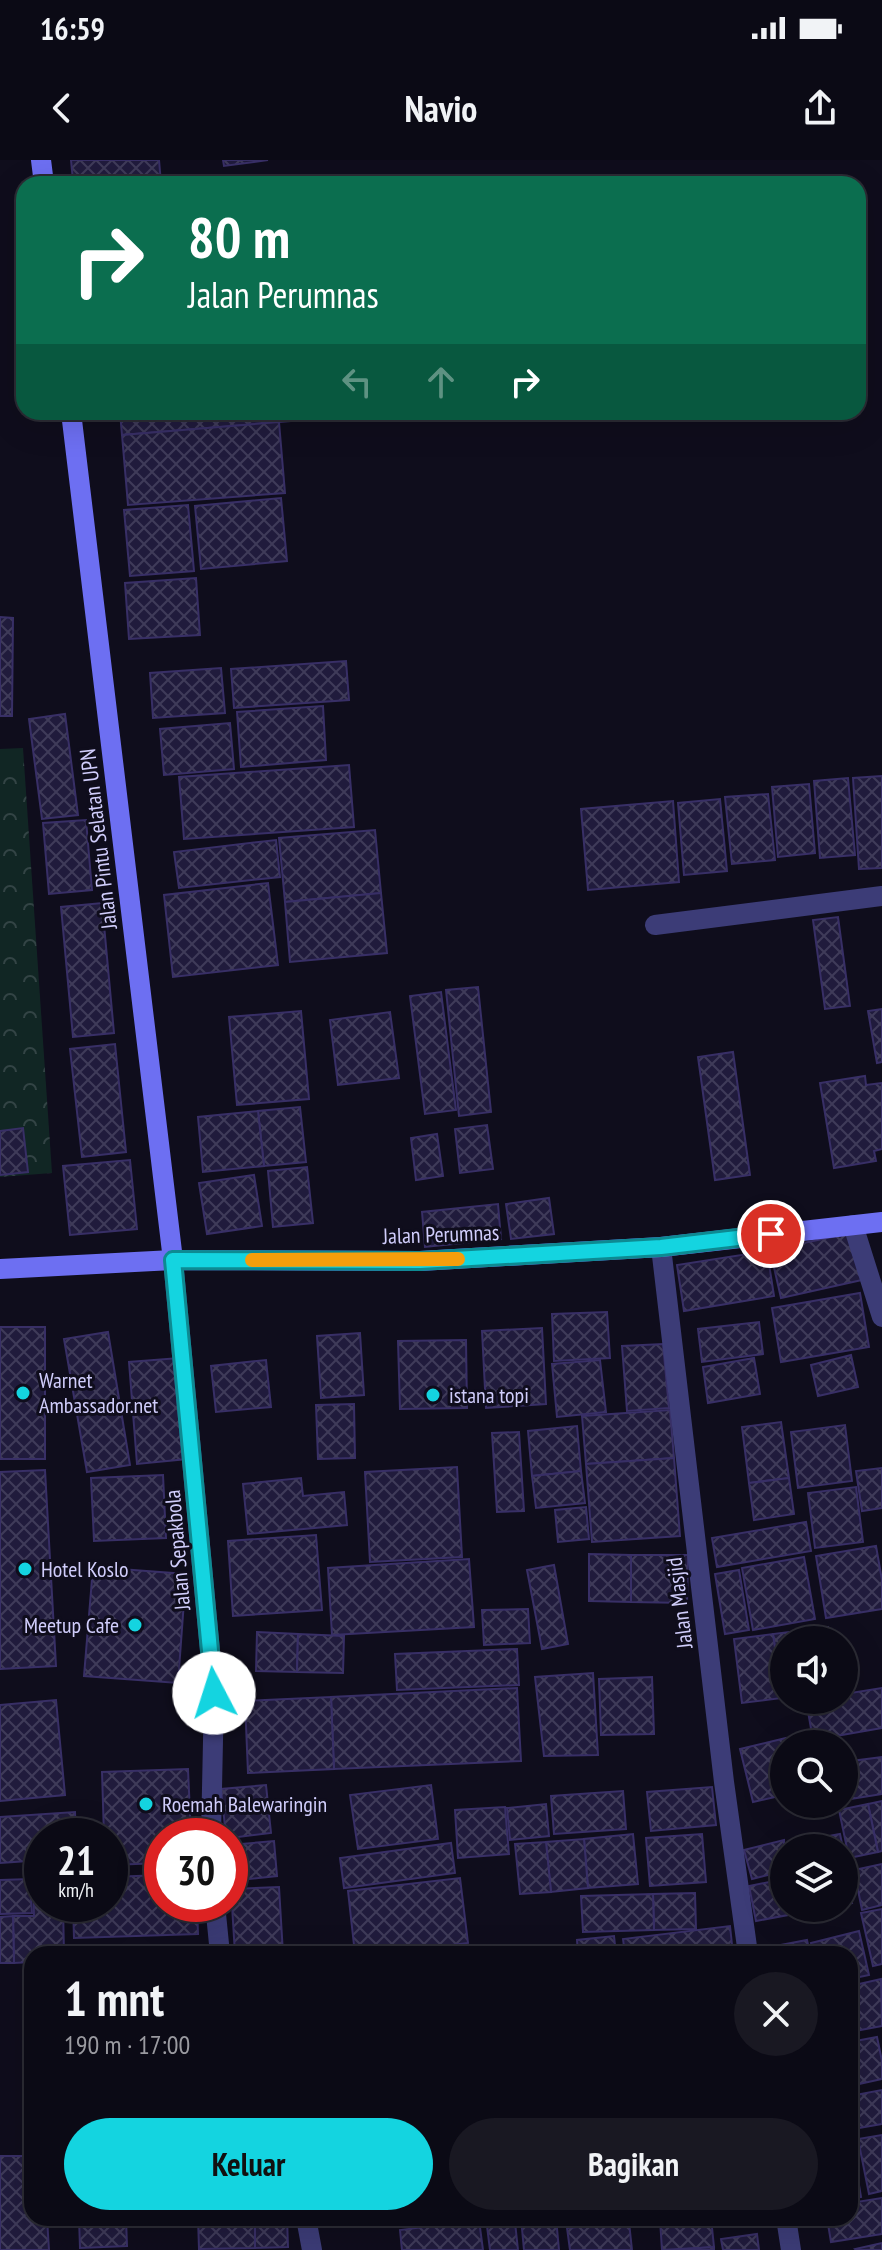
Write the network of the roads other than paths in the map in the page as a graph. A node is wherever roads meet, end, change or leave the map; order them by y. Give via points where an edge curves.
1 (72, 420) edge
2 (882, 896) edge
3 (655, 925) dead end
4 (882, 1222) edge
5 (853, 1225) junction
6 (661, 1247) junction
7 (173, 1260) junction
8 (0, 1269) edge
9 (882, 1317) edge
10 (211, 1818) edge
11 (217, 1922) edge
12 (219, 1946) edge
13 (747, 1946) edge
14 (308, 2226) edge
15 (787, 2226) edge
16 (312, 2250) edge
17 (791, 2250) edge

1 - 7 main road, Jalan Pintu Selatan UPN
2 - 3 street
4 - 5 main road, Jalan Perumnas
5 - 6 main road, Jalan Perumnas
5 - 9 street
6 - 7 main road, Jalan Perumnas via 420,1261
6 - 13 street, Jalan Masjid
7 - 8 main road, Jalan Perumnas
7 - 10 street, Jalan Sepakbola via 214,1693
11 - 12 street
14 - 16 street
15 - 17 street

